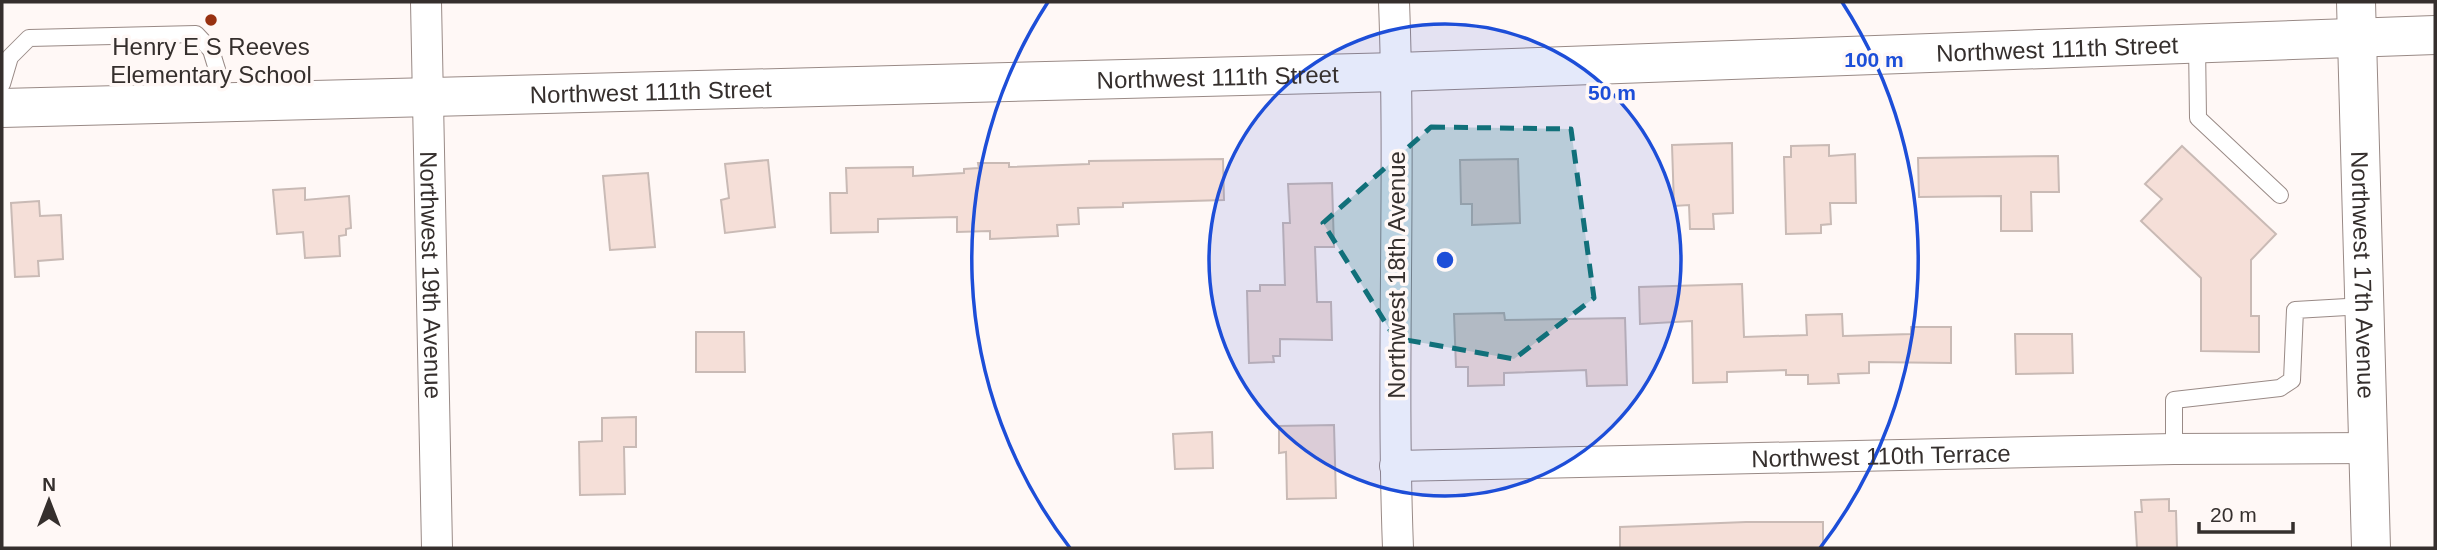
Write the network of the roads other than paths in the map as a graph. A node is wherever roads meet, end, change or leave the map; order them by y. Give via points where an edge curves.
1 (426, 2) edge
2 (1394, 2) edge
3 (2357, 20) edge
4 (2435, 35) edge
5 (2197, 43) junction
6 (1397, 72) junction
7 (2, 84) edge
8 (429, 96) junction
9 (227, 102) junction
10 (2, 108) edge
11 (2280, 195) dead end
12 (2364, 306) junction
13 (2369, 448) junction
14 (2174, 449) junction
15 (1395, 466) junction
16 (437, 548) edge
17 (1398, 548) edge
18 (2371, 548) edge

1 - 8 street, Northwest 19th Avenue
2 - 6 street, Northwest 18th Avenue
3 - 4 street, Northwest 111th Street
3 - 5 street, Northwest 111th Street
3 - 12 street, Northwest 17th Avenue
5 - 6 street, Northwest 111th Street
5 - 11 lane via 2199,118
6 - 8 street, Northwest 111th Street
6 - 15 street, Northwest 18th Avenue
7 - 9 lane via 10,57 29,38 196,34 211,50
8 - 9 street, Northwest 111th Street
8 - 16 street, Northwest 19th Avenue
9 - 10 street, Northwest 111th Street
12 - 13 street, Northwest 17th Avenue
12 - 14 lane via 2295,310 2292,380 2280,388 2174,400
13 - 14 street, Northwest 110th Terrace
13 - 18 street, Northwest 17th Avenue
14 - 15 street, Northwest 110th Terrace
15 - 17 street, Northwest 18th Avenue

